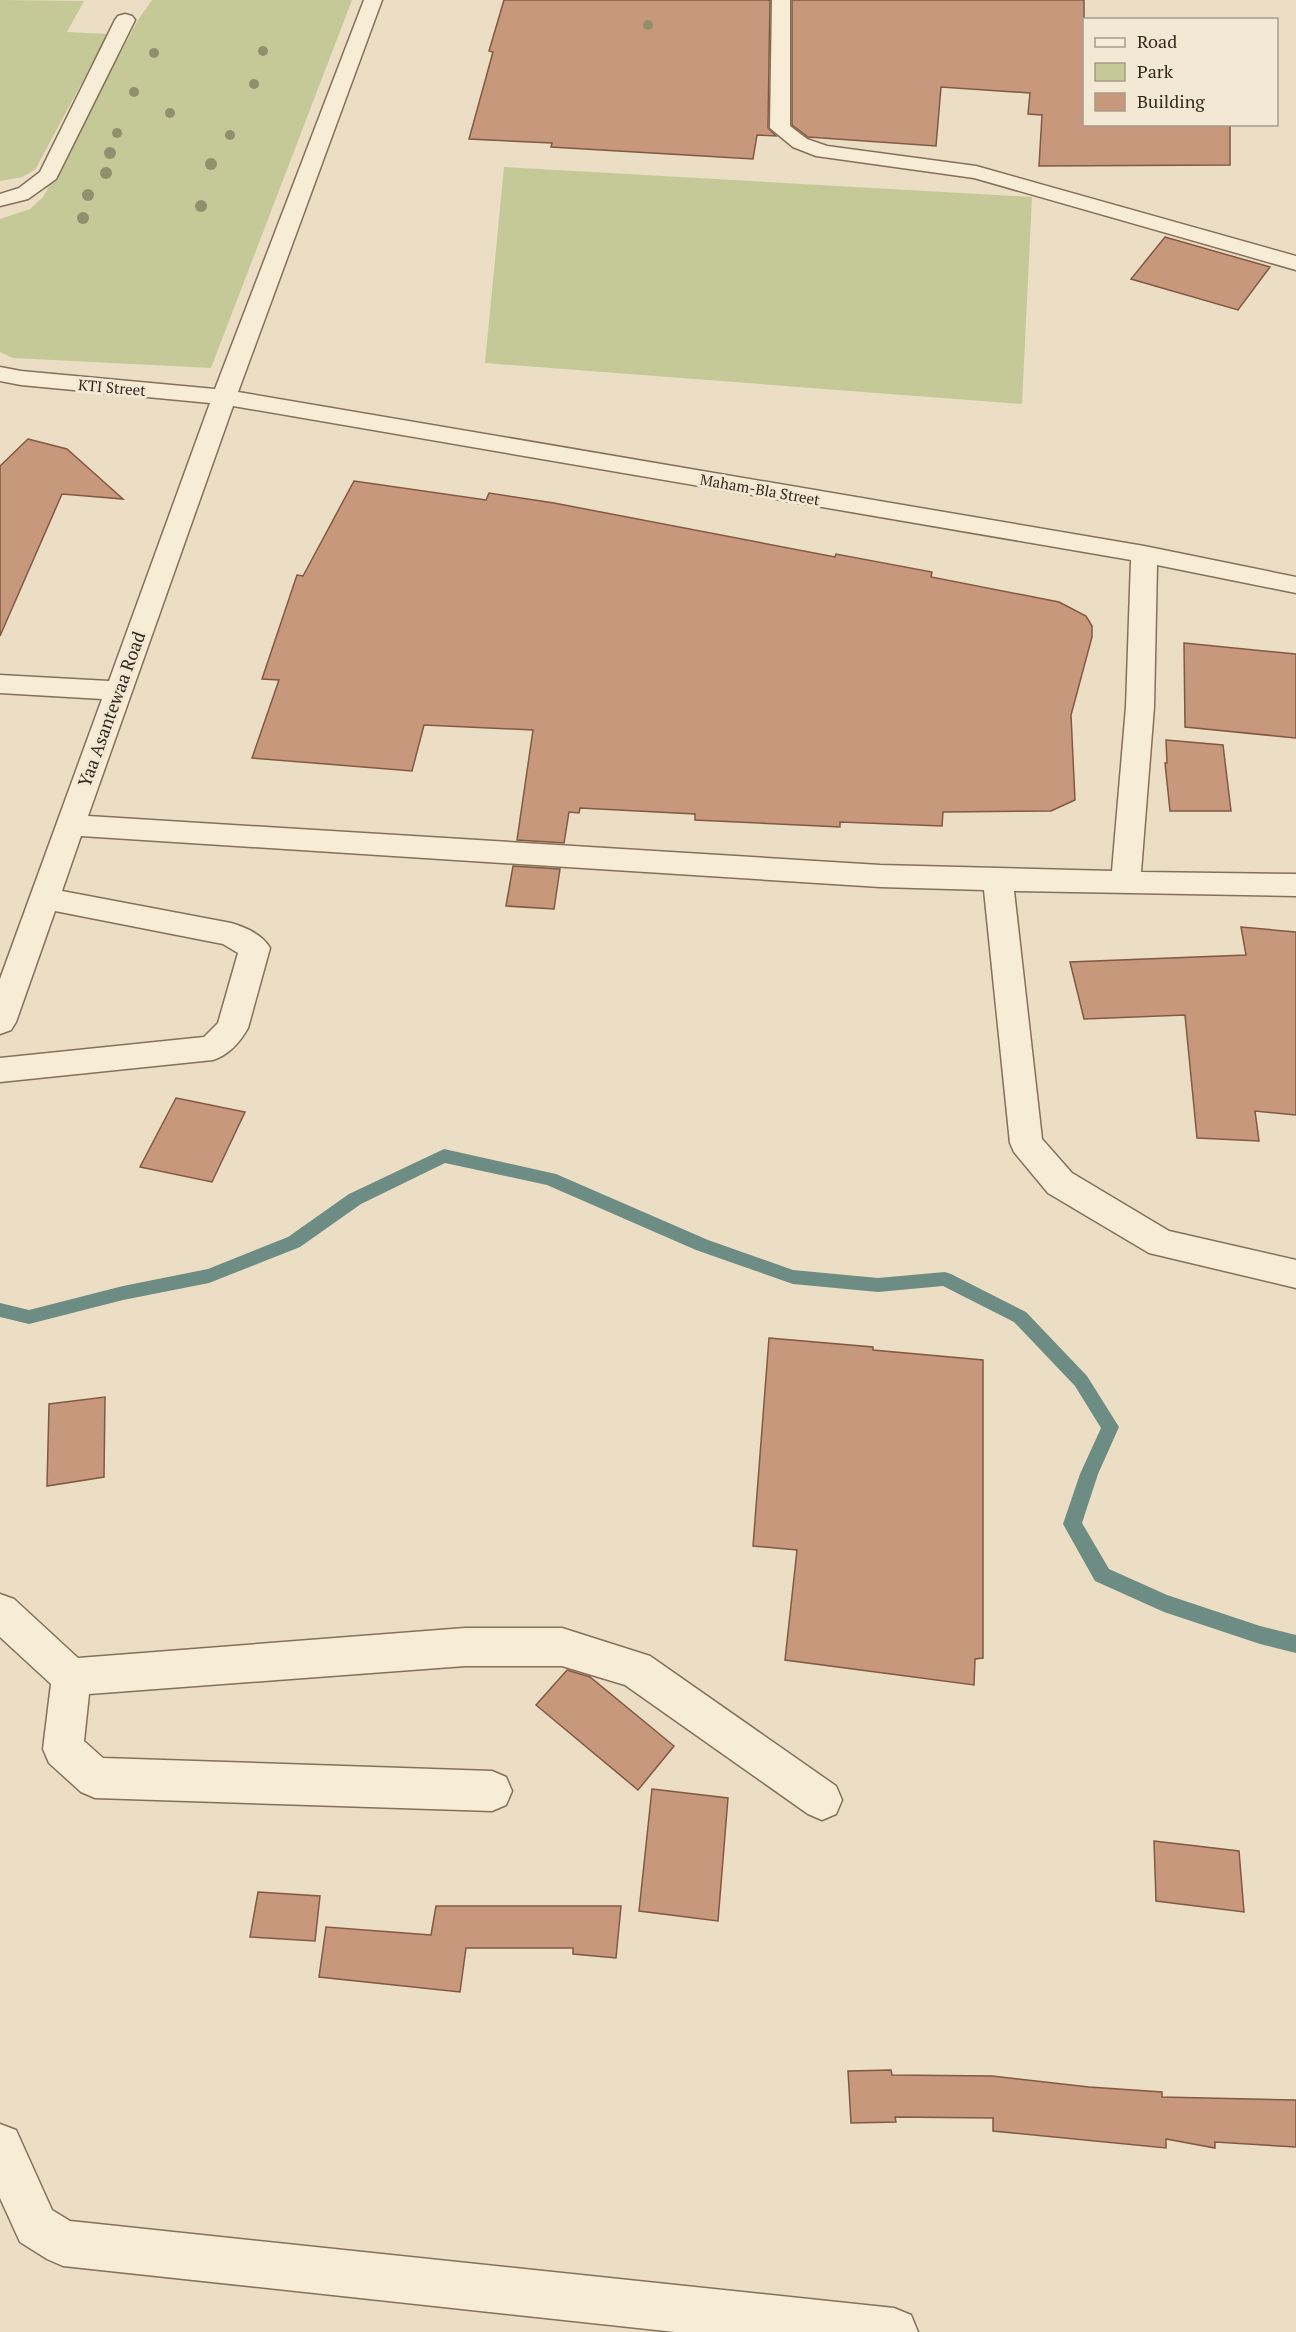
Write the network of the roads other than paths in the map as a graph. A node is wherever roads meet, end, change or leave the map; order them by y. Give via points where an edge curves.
1 (373, 0) edge
2 (781, 0) edge
3 (125, 20) dead end
4 (0, 200) edge
5 (1296, 263) edge
6 (0, 374) edge
7 (224, 397) junction
8 (1144, 555) junction
9 (1296, 585) edge
10 (0, 684) edge
11 (118, 691) junction
12 (70, 825) junction
13 (1126, 880) junction
14 (998, 882) junction
15 (1296, 885) edge
16 (44, 898) junction
17 (0, 1022) edge
18 (0, 1070) edge
19 (1296, 1274) edge
20 (0, 1612) edge
21 (71, 1677) junction
22 (492, 1791) dead end
23 (822, 1800) dead end
24 (0, 2146) edge
25 (894, 2332) edge

1 - 7 street, Yaa Asantewaa Road
2 - 5 street via 780,129 800,143 823,152 994,176
3 - 4 street via 49,175 16,198
6 - 7 street, KTI Street
7 - 8 street, Maham-Bla Street
7 - 11 street, Yaa Asantewaa Road
8 - 9 street, Maham-Bla Street
8 - 13 street via 1140,707
10 - 11 street
11 - 12 street, Yaa Asantewaa Road
12 - 14 street
12 - 16 street, Yaa Asantewaa Road
13 - 14 street
13 - 15 street
14 - 19 street via 1026,1143 1060,1183 1161,1243
16 - 17 street, Yaa Asantewaa Road
16 - 18 street via 231,934 255,948 232,1028 213,1048
20 - 21 street
21 - 22 street via 63,1749 95,1778
21 - 23 street via 465,1647 562,1647 636,1669
24 - 25 street via 36,2226 63,2243

